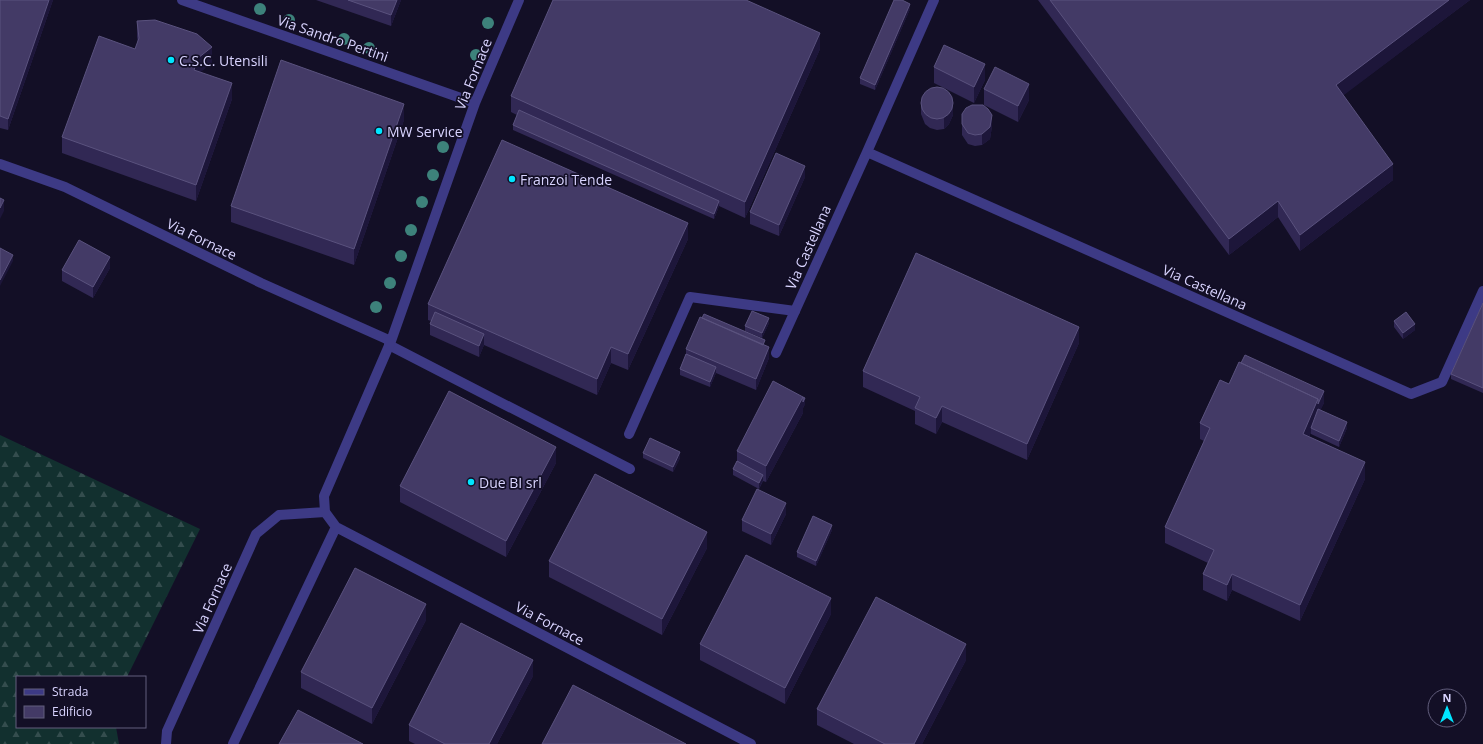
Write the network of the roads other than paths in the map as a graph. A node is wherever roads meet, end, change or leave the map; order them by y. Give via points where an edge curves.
1 (182, 0) edge
2 (519, 0) edge
3 (934, 0) edge
4 (475, 103) junction
5 (867, 152) junction
6 (0, 164) edge
7 (1483, 291) edge
8 (795, 311) junction
9 (390, 343) junction
10 (776, 353) dead end
11 (629, 434) dead end
12 (630, 469) dead end
13 (325, 512) junction
14 (336, 526) junction
15 (166, 744) edge
16 (232, 744) edge
17 (751, 744) edge

1 - 4 street, Via Sandro Pertini
2 - 4 street, Via Fornace
3 - 5 street, Via Castellana
4 - 9 street, Via Fornace
5 - 7 street, Via Castellana via 1411,394 1442,382
5 - 8 street, Via Castellana
6 - 9 street, Via Fornace via 65,187
8 - 10 street, Via Castellana
8 - 11 street via 690,298
9 - 12 street, Via Fornace
9 - 13 street, Via Fornace via 324,496
13 - 14 street, Via Fornace
13 - 15 street, Via Fornace via 279,515 256,534 167,731
14 - 16 street
14 - 17 street, Via Fornace

